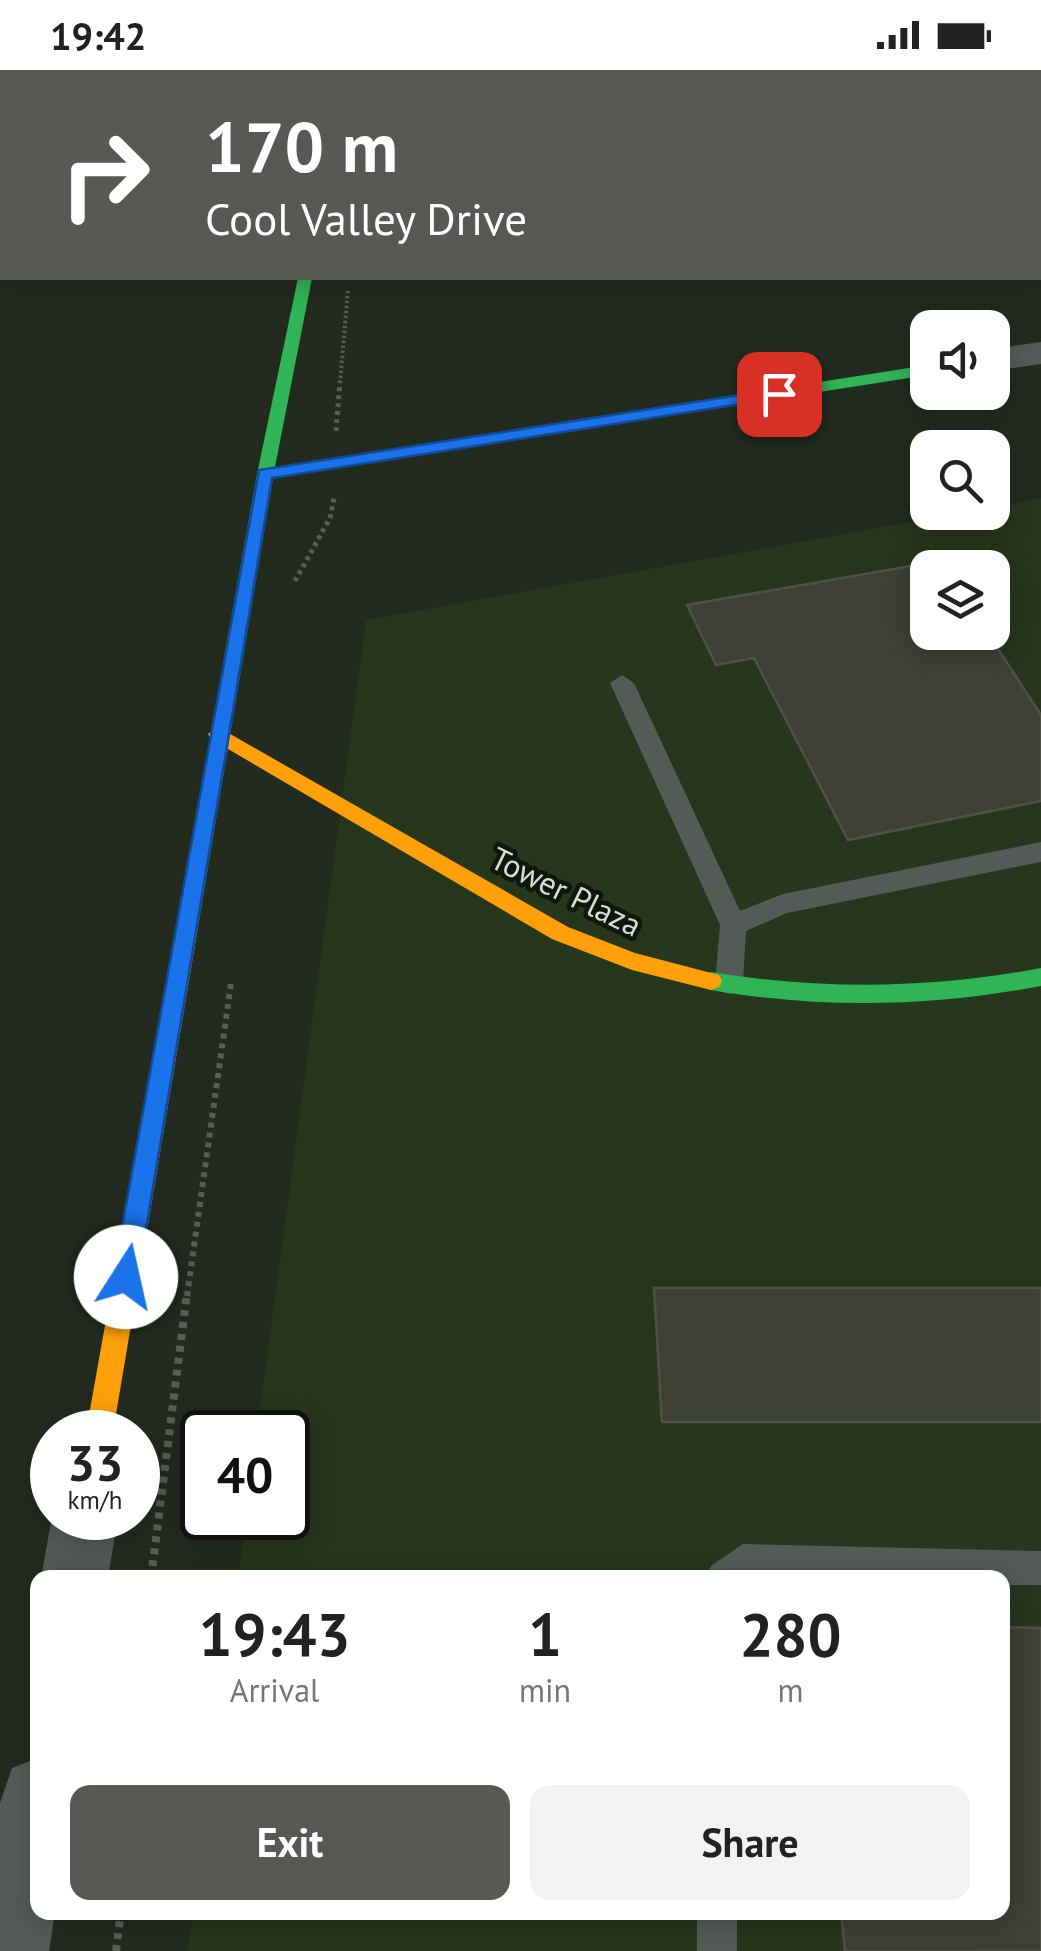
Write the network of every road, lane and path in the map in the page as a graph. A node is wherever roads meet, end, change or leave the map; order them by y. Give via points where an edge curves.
1 (305, 280) edge
2 (348, 280) edge
3 (1041, 352) edge
4 (1010, 357) edge
5 (910, 373) edge
6 (334, 463) junction
7 (265, 474) junction
8 (288, 596) dead end
9 (622, 683) dead end
10 (218, 734) junction
11 (1041, 852) edge
12 (733, 925) junction
13 (233, 972) dead end
14 (1041, 978) edge
15 (729, 983) junction
16 (103, 1410) edge
17 (80, 1540) edge
18 (1041, 1568) edge
19 (75, 1570) edge
20 (152, 1570) edge
21 (733, 1570) edge
22 (30, 1841) edge
23 (120, 1920) edge
24 (717, 1920) edge
25 (11, 1951) edge
26 (116, 1951) edge
27 (717, 1951) edge

1 - 7 street
2 - 6 path
3 - 4 street
5 - 6 street
6 - 7 street
6 - 8 path via 330,518
7 - 10 street
9 - 12 lane
10 - 15 street, Tower Plaza via 578,942
10 - 16 street
11 - 12 lane via 783,904
12 - 15 lane
13 - 20 path
14 - 15 street, Tower Plaza via 891,997
17 - 19 street
18 - 21 lane via 743,1561
22 - 25 street
23 - 26 path
24 - 27 lane

